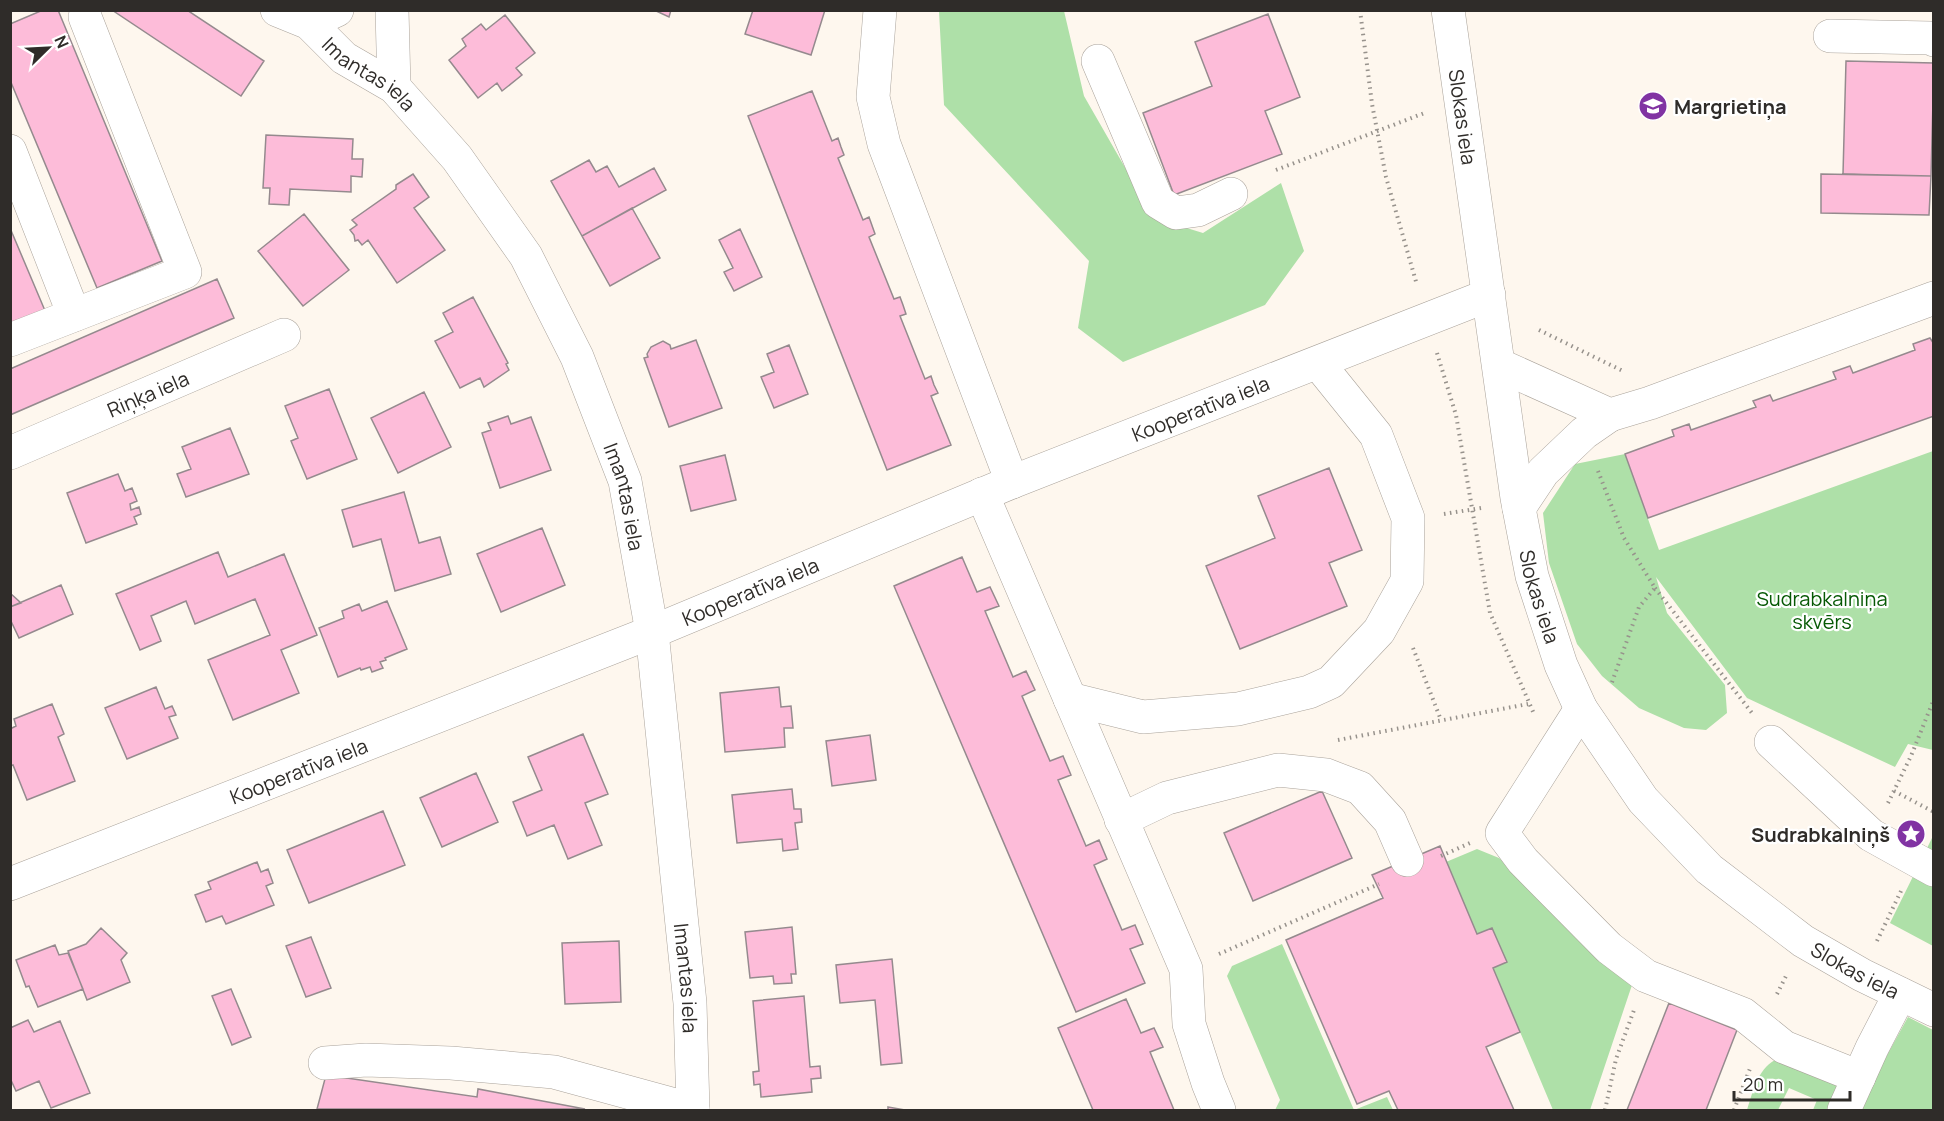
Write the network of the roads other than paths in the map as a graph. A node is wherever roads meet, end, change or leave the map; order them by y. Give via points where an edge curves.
1 (277, 10) edge
2 (392, 10) edge
3 (880, 10) edge
4 (1448, 10) edge
5 (85, 17) dead end
6 (323, 17) edge
7 (1830, 36) dead end
8 (1934, 40) edge
9 (1098, 61) dead end
10 (394, 87) junction
11 (10, 151) edge
12 (1231, 194) dead end
13 (1489, 295) junction
14 (1934, 298) edge
15 (74, 315) junction
16 (284, 334) dead end
17 (10, 340) edge
18 (1318, 363) junction
19 (1499, 364) junction
20 (1597, 424) junction
21 (10, 453) edge
22 (1012, 482) junction
23 (982, 494) junction
24 (1518, 503) junction
25 (652, 632) junction
26 (1070, 699) junction
27 (1581, 709) junction
28 (1771, 742) dead end
29 (1121, 820) junction
30 (1407, 860) dead end
31 (1934, 870) edge
32 (10, 884) edge
33 (1900, 994) junction
34 (1934, 1010) edge
35 (325, 1063) dead end
36 (1859, 1077) junction
37 (693, 1110) edge
38 (1220, 1110) edge
39 (1844, 1110) edge

1 - 6 street, Imantas iela
2 - 10 street
3 - 22 street via 873,97 884,144
4 - 13 street, Slokas iela
5 - 15 street via 185,272
6 - 10 street, Imantas iela via 344,58
7 - 8 street
9 - 12 street via 1158,202 1176,213 1198,210
10 - 25 street, Imantas iela via 457,158 526,256 577,357 625,481
11 - 15 street
13 - 18 street, Kooperatīva iela
13 - 19 street, Slokas iela
14 - 20 street
15 - 17 street
16 - 21 street, Riņķa iela
18 - 22 street, Kooperatīva iela
18 - 26 street via 1376,435 1408,518 1407,582 1379,631 1331,682 1309,692 1238,709 1143,717
19 - 20 street
19 - 24 street, Slokas iela
20 - 24 street via 1543,472
22 - 23 street, Kooperatīva iela
23 - 25 street, Kooperatīva iela
23 - 26 street
24 - 27 street, Slokas iela via 1535,586 1561,665
25 - 32 street, Kooperatīva iela
25 - 37 street, Imantas iela via 690,1003
26 - 29 street
27 - 33 street, Slokas iela via 1643,800 1709,869 1803,941
27 - 36 street via 1502,833 1609,948 1646,976 1743,1014 1784,1047
28 - 31 street via 1871,835
29 - 30 street via 1167,798 1278,770 1326,775 1360,788 1390,820
29 - 38 street via 1185,969 1189,1024
33 - 34 street, Slokas iela
33 - 36 street
35 - 37 street via 451,1063 554,1072
36 - 39 street

